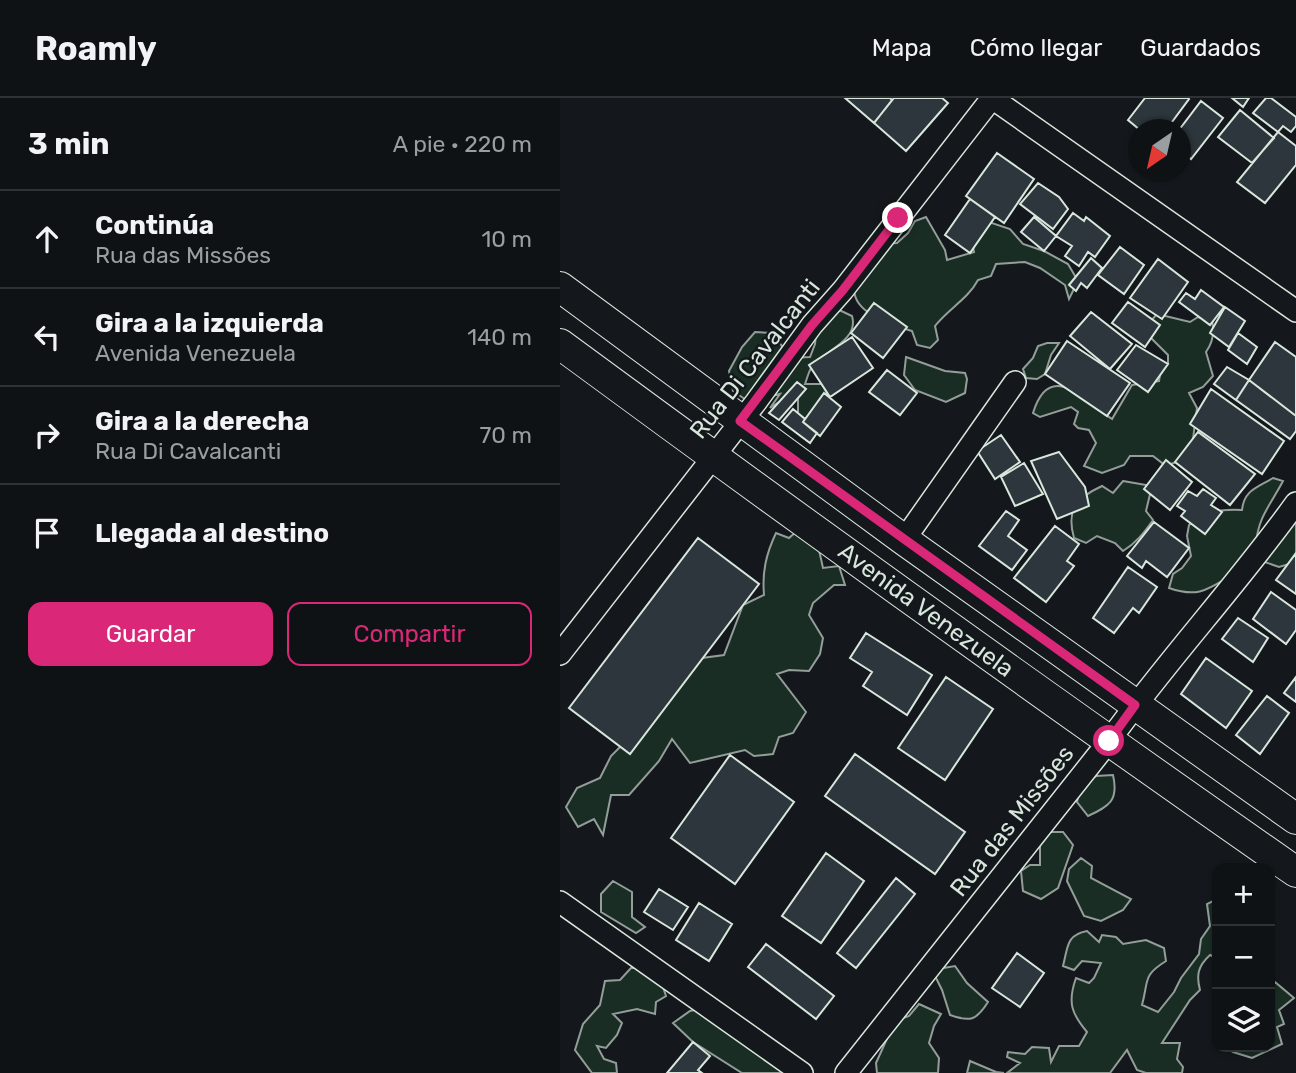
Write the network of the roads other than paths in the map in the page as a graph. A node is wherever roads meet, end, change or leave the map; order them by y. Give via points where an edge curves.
1 (992, 98) edge
2 (560, 287) edge
3 (1296, 311) edge
4 (560, 344) edge
5 (1015, 382) dead end
6 (740, 421) junction
7 (712, 456) junction
8 (1296, 503) edge
9 (904, 540) junction
10 (560, 654) edge
11 (1135, 705) junction
12 (1109, 741) junction
13 (1296, 819) edge
14 (1296, 872) edge
15 (560, 902) edge
16 (802, 1073) edge
17 (846, 1073) edge

1 - 3 street
1 - 6 street, Rua Di Cavalcanti
2 - 6 main road, Avenida Venezuela
4 - 7 main road, Avenida Venezuela
5 - 9 street
6 - 7 street, Rua Di Cavalcanti
6 - 9 main road, Avenida Venezuela
7 - 10 street, Rua Di Cavalcanti
7 - 12 main road, Avenida Venezuela
8 - 11 street, Rua das Missões
9 - 11 main road, Avenida Venezuela
11 - 12 street, Rua das Missões
11 - 13 main road, Avenida Venezuela
12 - 14 main road, Avenida Venezuela
12 - 17 street, Rua das Missões
15 - 16 street

